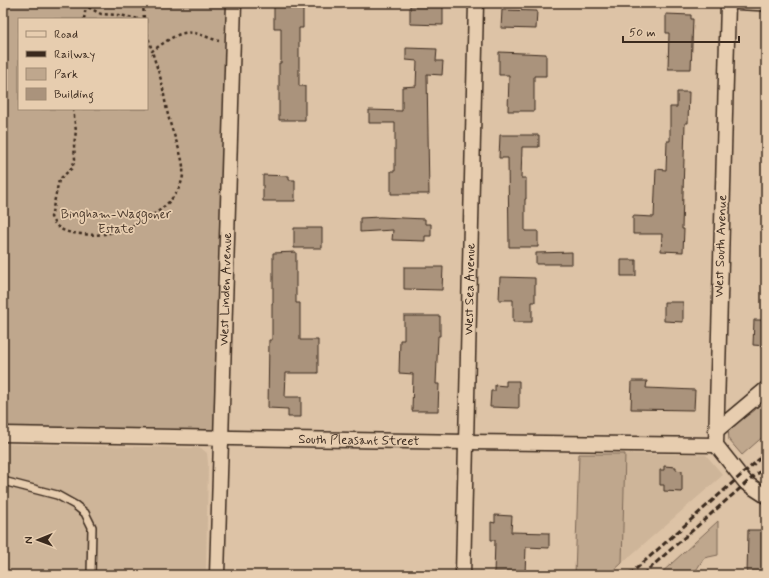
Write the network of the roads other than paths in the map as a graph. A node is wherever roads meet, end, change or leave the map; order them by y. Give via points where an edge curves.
1 (234, 3) edge
2 (476, 3) edge
3 (728, 4) edge
4 (766, 7) edge
5 (766, 390) edge
6 (3, 434) edge
7 (222, 438) junction
8 (716, 438) junction
9 (466, 442) junction
10 (3, 481) edge
11 (766, 496) edge
12 (91, 575) edge
13 (217, 575) edge
14 (463, 575) edge

1 - 7 street, West Linden Avenue
2 - 9 street, West Sea Avenue
3 - 4 lane
3 - 8 street, West South Avenue
5 - 8 street
6 - 7 street, South Pleasant Street
7 - 9 street, South Pleasant Street
7 - 13 street, West Linden Avenue
8 - 9 street, South Pleasant Street
8 - 11 street via 746,483
9 - 14 street, West Sea Avenue
10 - 12 lane via 57,495 85,513 92,527

